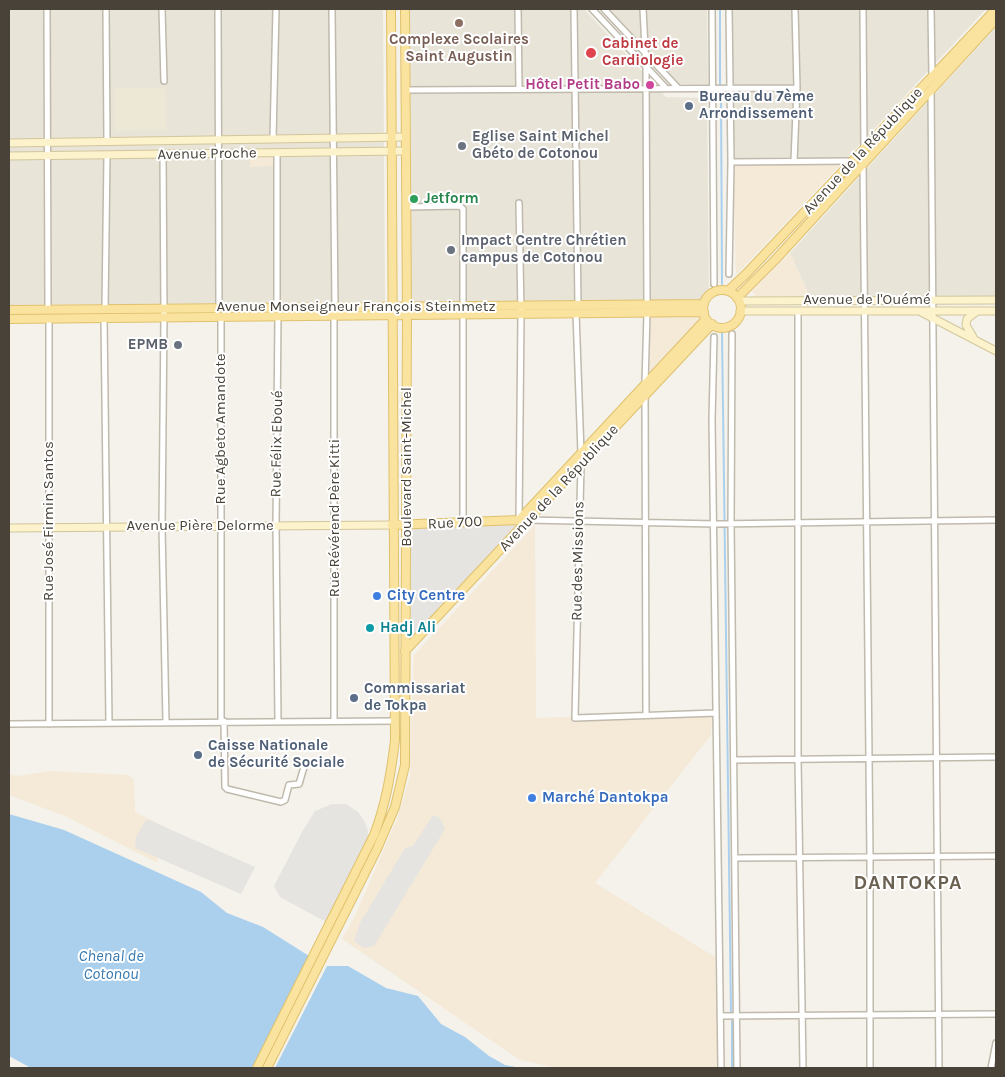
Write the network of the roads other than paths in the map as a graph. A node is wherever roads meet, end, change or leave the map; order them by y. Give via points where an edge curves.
1 (47, 9) edge
2 (106, 9) edge
3 (162, 9) edge
4 (218, 9) edge
5 (276, 9) edge
6 (332, 9) edge
7 (391, 9) edge
8 (405, 9) edge
9 (518, 9) edge
10 (574, 9) edge
11 (592, 9) edge
12 (604, 9) edge
13 (643, 9) edge
14 (712, 9) edge
15 (729, 9) edge
16 (795, 9) edge
17 (863, 9) edge
18 (931, 9) edge
19 (996, 9) edge
20 (996, 20) edge
21 (645, 54) junction
22 (646, 66) junction
23 (932, 77) junction
24 (164, 81) dead end
25 (665, 87) junction
26 (797, 88) junction
27 (519, 89) junction
28 (576, 89) junction
29 (646, 89) junction
30 (678, 89) junction
31 (712, 89) junction
32 (730, 89) junction
33 (405, 90) junction
34 (932, 90) junction
35 (392, 137) junction
36 (405, 137) junction
37 (333, 138) junction
38 (273, 139) junction
39 (219, 140) junction
40 (47, 142) junction
41 (107, 142) junction
42 (9, 143) edge
43 (864, 150) junction
44 (405, 151) junction
45 (333, 152) junction
46 (392, 152) junction
47 (278, 153) junction
48 (163, 154) junction
49 (219, 154) junction
50 (9, 156) edge
51 (47, 156) junction
52 (107, 156) junction
53 (853, 161) junction
54 (731, 162) junction
55 (794, 162) junction
56 (864, 163) junction
57 (519, 203) dead end
58 (406, 207) junction
59 (729, 274) dead end
60 (714, 284) dead end
61 (728, 291) junction
62 (738, 299) junction
63 (864, 300) junction
64 (933, 300) junction
65 (996, 300) edge
66 (521, 305) junction
67 (578, 305) junction
68 (393, 306) junction
69 (407, 306) junction
70 (463, 306) junction
71 (277, 307) junction
72 (335, 307) junction
73 (164, 308) junction
74 (219, 308) junction
75 (647, 308) junction
76 (48, 309) junction
77 (105, 309) junction
78 (9, 310) edge
79 (740, 311) junction
80 (798, 311) junction
81 (864, 311) junction
82 (978, 311) junction
83 (996, 311) edge
84 (576, 313) junction
85 (463, 314) junction
86 (521, 314) junction
87 (933, 314) junction
88 (393, 315) junction
89 (407, 315) junction
90 (707, 315) junction
91 (278, 316) junction
92 (334, 316) junction
93 (164, 317) junction
94 (221, 317) junction
95 (50, 318) junction
96 (104, 318) junction
97 (9, 319) edge
98 (732, 334) dead end
99 (714, 337) dead end
100 (977, 341) junction
101 (996, 351) edge
102 (646, 384) junction
103 (645, 396) junction
104 (581, 453) junction
105 (581, 464) junction
106 (519, 520) junction
107 (529, 520) junction
108 (934, 520) junction
109 (996, 520) edge
110 (463, 522) junction
111 (579, 522) junction
112 (798, 522) junction
113 (867, 522) junction
114 (645, 523) junction
115 (730, 523) junction
116 (715, 524) junction
117 (392, 525) junction
118 (407, 525) junction
119 (220, 526) junction
120 (276, 526) junction
121 (336, 526) junction
122 (106, 527) junction
123 (162, 527) junction
124 (9, 528) edge
125 (48, 528) junction
126 (405, 651) junction
127 (716, 713) junction
128 (646, 715) junction
129 (278, 721) junction
130 (334, 721) junction
131 (394, 721) junction
132 (109, 722) junction
133 (166, 722) junction
134 (223, 722) junction
135 (9, 724) edge
136 (49, 724) junction
137 (996, 757) edge
138 (869, 758) junction
139 (936, 758) junction
140 (798, 759) junction
141 (735, 760) junction
142 (304, 767) dead end
143 (938, 856) junction
144 (996, 856) edge
145 (799, 857) junction
146 (870, 857) junction
147 (737, 858) junction
148 (996, 1014) edge
149 (801, 1015) junction
150 (870, 1015) junction
151 (938, 1015) junction
152 (720, 1016) junction
153 (737, 1016) junction
154 (996, 1043) edge
155 (257, 1068) edge
156 (267, 1068) edge
157 (721, 1068) edge
158 (737, 1068) edge
159 (803, 1068) edge
160 (870, 1068) edge
161 (939, 1068) edge
162 (991, 1068) edge

1 - 40 street
2 - 41 street
3 - 24 street
4 - 39 street
5 - 38 street
6 - 37 street
7 - 35 main road, Boulevard Saint-Michel
8 - 33 main road, Boulevard Saint-Michel
9 - 27 street
10 - 28 street
11 - 22 street
12 - 21 street
13 - 21 street
14 - 31 street
15 - 32 street
16 - 26 street
17 - 43 street
18 - 23 street
19 - 23 main road, Avenue de la République
20 - 34 main road, Avenue de la République
21 - 22 street
21 - 30 street
22 - 25 street
22 - 29 street
23 - 34 street
23 - 43 main road, Avenue de la République
25 - 29 street
25 - 30 street
26 - 32 street
26 - 55 street
27 - 28 street
27 - 33 street
28 - 29 street
28 - 67 street
29 - 75 street
30 - 31 street
31 - 32 street
31 - 60 street
32 - 54 street
33 - 36 main road, Boulevard Saint-Michel
34 - 56 main road, Avenue de la République
34 - 64 street
35 - 36 main road, Avenue Proche
35 - 37 main road, Avenue Proche
35 - 46 main road, Boulevard Saint-Michel
36 - 44 main road, Boulevard Saint-Michel
37 - 38 main road, Avenue Proche
37 - 45 street
38 - 39 main road, Avenue Proche
39 - 41 main road, Avenue Proche
39 - 49 street
40 - 41 main road, Avenue Proche
40 - 42 main road, Avenue Proche
40 - 51 street
43 - 53 main road, Avenue de la République
44 - 46 main road, Avenue Proche
44 - 58 main road, Boulevard Saint-Michel
45 - 46 main road, Avenue Proche
45 - 47 main road, Avenue Proche
45 - 72 street
46 - 68 main road, Boulevard Saint-Michel
47 - 49 main road, Avenue Proche
47 - 71 street
48 - 49 main road, Avenue Proche
48 - 52 main road, Avenue Proche
48 - 73 street
49 - 74 street
50 - 51 main road, Avenue Proche
51 - 52 main road, Avenue Proche
51 - 76 street
52 - 77 street
53 - 55 street
53 - 61 main road, Avenue de la République
54 - 55 street
54 - 59 street
56 - 62 main road, Avenue de la République
56 - 63 street
57 - 66 street
58 - 69 main road, Boulevard Saint-Michel
58 - 70 street via 460,206 464,209
61 - 62 main road
61 - 90 main road via 714,292
62 - 63 main road, Avenue de l'Ouémé
62 - 79 main road
63 - 64 main road, Avenue de l'Ouémé
63 - 81 street
64 - 65 main road, Avenue de l'Ouémé
64 - 87 street
66 - 67 main road, Avenue Monseigneur François Steinmetz
66 - 70 main road, Avenue Monseigneur François Steinmetz
66 - 86 street
67 - 75 main road, Avenue Monseigneur François Steinmetz
68 - 69 main road, Avenue Monseigneur François Steinmetz
68 - 72 main road, Avenue Monseigneur François Steinmetz
68 - 88 main road, Boulevard Saint-Michel
69 - 70 main road, Avenue Monseigneur François Steinmetz
69 - 89 main road, Boulevard Saint-Michel
71 - 72 main road, Avenue Monseigneur François Steinmetz
71 - 74 main road, Avenue Monseigneur François Steinmetz
73 - 74 main road, Avenue Monseigneur François Steinmetz
73 - 77 main road, Avenue Monseigneur François Steinmetz
73 - 93 street
75 - 84 main road, Avenue Monseigneur François Steinmetz
75 - 90 main road, Avenue Monseigneur François Steinmetz
75 - 102 street
76 - 77 main road, Avenue Monseigneur François Steinmetz
76 - 78 main road, Avenue Monseigneur François Steinmetz
79 - 80 main road, Avenue de l'Ouémé
79 - 90 main road via 730,325 720,327
80 - 81 main road, Avenue de l'Ouémé
80 - 112 street
81 - 87 main road, Avenue de l'Ouémé
81 - 113 street
82 - 83 main road, Avenue de l'Ouémé
82 - 87 main road, Avenue de l'Ouémé
82 - 100 main road via 970,315 966,325
84 - 86 main road, Avenue Monseigneur François Steinmetz
84 - 104 street, Rue des Missions
85 - 86 main road, Avenue Monseigneur François Steinmetz
85 - 89 main road, Avenue Monseigneur François Steinmetz
85 - 110 street
86 - 106 street
87 - 100 main road
87 - 108 street
88 - 89 main road, Avenue Monseigneur François Steinmetz
88 - 92 main road, Avenue Monseigneur François Steinmetz
88 - 117 main road, Boulevard Saint-Michel
89 - 118 main road, Boulevard Saint-Michel
90 - 102 main road, Avenue de la République
90 - 103 main road, Avenue de la République
91 - 92 main road, Avenue Monseigneur François Steinmetz
91 - 94 main road, Avenue Monseigneur François Steinmetz
91 - 120 street, Rue Félix Eboué
92 - 121 street, Rue Révérend Père Kitti
93 - 94 main road, Avenue Monseigneur François Steinmetz
93 - 96 main road, Avenue Monseigneur François Steinmetz
93 - 123 street
94 - 119 street, Rue Agbeto Amandote
95 - 96 main road, Avenue Monseigneur François Steinmetz
95 - 97 main road, Avenue Monseigneur François Steinmetz
95 - 125 street, Rue José Firmin Santos
96 - 122 street
98 - 115 street
99 - 116 street
100 - 101 main road
102 - 103 street
102 - 104 main road, Avenue de la République
103 - 105 main road, Avenue de la République
103 - 114 street
104 - 105 street, Rue des Missions
104 - 106 main road, Avenue de la République
105 - 107 main road, Avenue de la République
105 - 111 street, Rue des Missions
106 - 107 street
106 - 110 main road, Rue 700
107 - 111 street
107 - 126 main road, Avenue de la République
108 - 109 street
108 - 113 street
108 - 139 street
110 - 118 main road, Rue 700
111 - 114 street
111 - 128 street, Rue des Missions via 575,718
112 - 113 street
112 - 115 street
112 - 140 street
113 - 138 street
114 - 116 street
114 - 128 street
115 - 116 street
115 - 141 street
116 - 127 street
117 - 118 main road, Rue 700
117 - 121 main road, Avenue Pière Delorme
117 - 131 main road, Boulevard Saint-Michel
118 - 126 main road, Boulevard Saint-Michel
119 - 120 main road, Avenue Pière Delorme
119 - 123 main road, Avenue Pière Delorme
119 - 134 street, Rue Agbeto Amandote
120 - 121 main road, Avenue Pière Delorme
120 - 129 street, Rue Félix Eboué
121 - 130 street, Rue Révérend Père Kitti
122 - 123 main road, Avenue Pière Delorme
122 - 125 main road, Avenue Pière Delorme
122 - 132 street
123 - 133 street
124 - 125 main road, Avenue Pière Delorme
125 - 136 street, Rue José Firmin Santos
126 - 156 main road, Boulevard Saint-Michel via 405,756 389,824
127 - 128 street
127 - 152 street
129 - 130 street
129 - 134 street
130 - 131 street
131 - 155 main road, Boulevard Saint-Michel via 392,763 382,815
132 - 133 street
132 - 136 street
133 - 134 street
134 - 142 street, Rue Agbeto Amandote via 227,790 281,802 285,800 288,786 299,784
135 - 136 street
137 - 139 street
138 - 139 street
138 - 140 street
138 - 146 street
139 - 143 street
140 - 141 street
140 - 145 street
141 - 147 street
143 - 144 street
143 - 146 street
143 - 151 street
145 - 146 street
145 - 147 street
145 - 149 street
146 - 150 street
147 - 153 street
148 - 151 street
149 - 150 street
149 - 153 street
149 - 159 street
150 - 151 street
150 - 160 street
151 - 161 street
152 - 153 street
152 - 157 street
153 - 158 street
154 - 162 street

